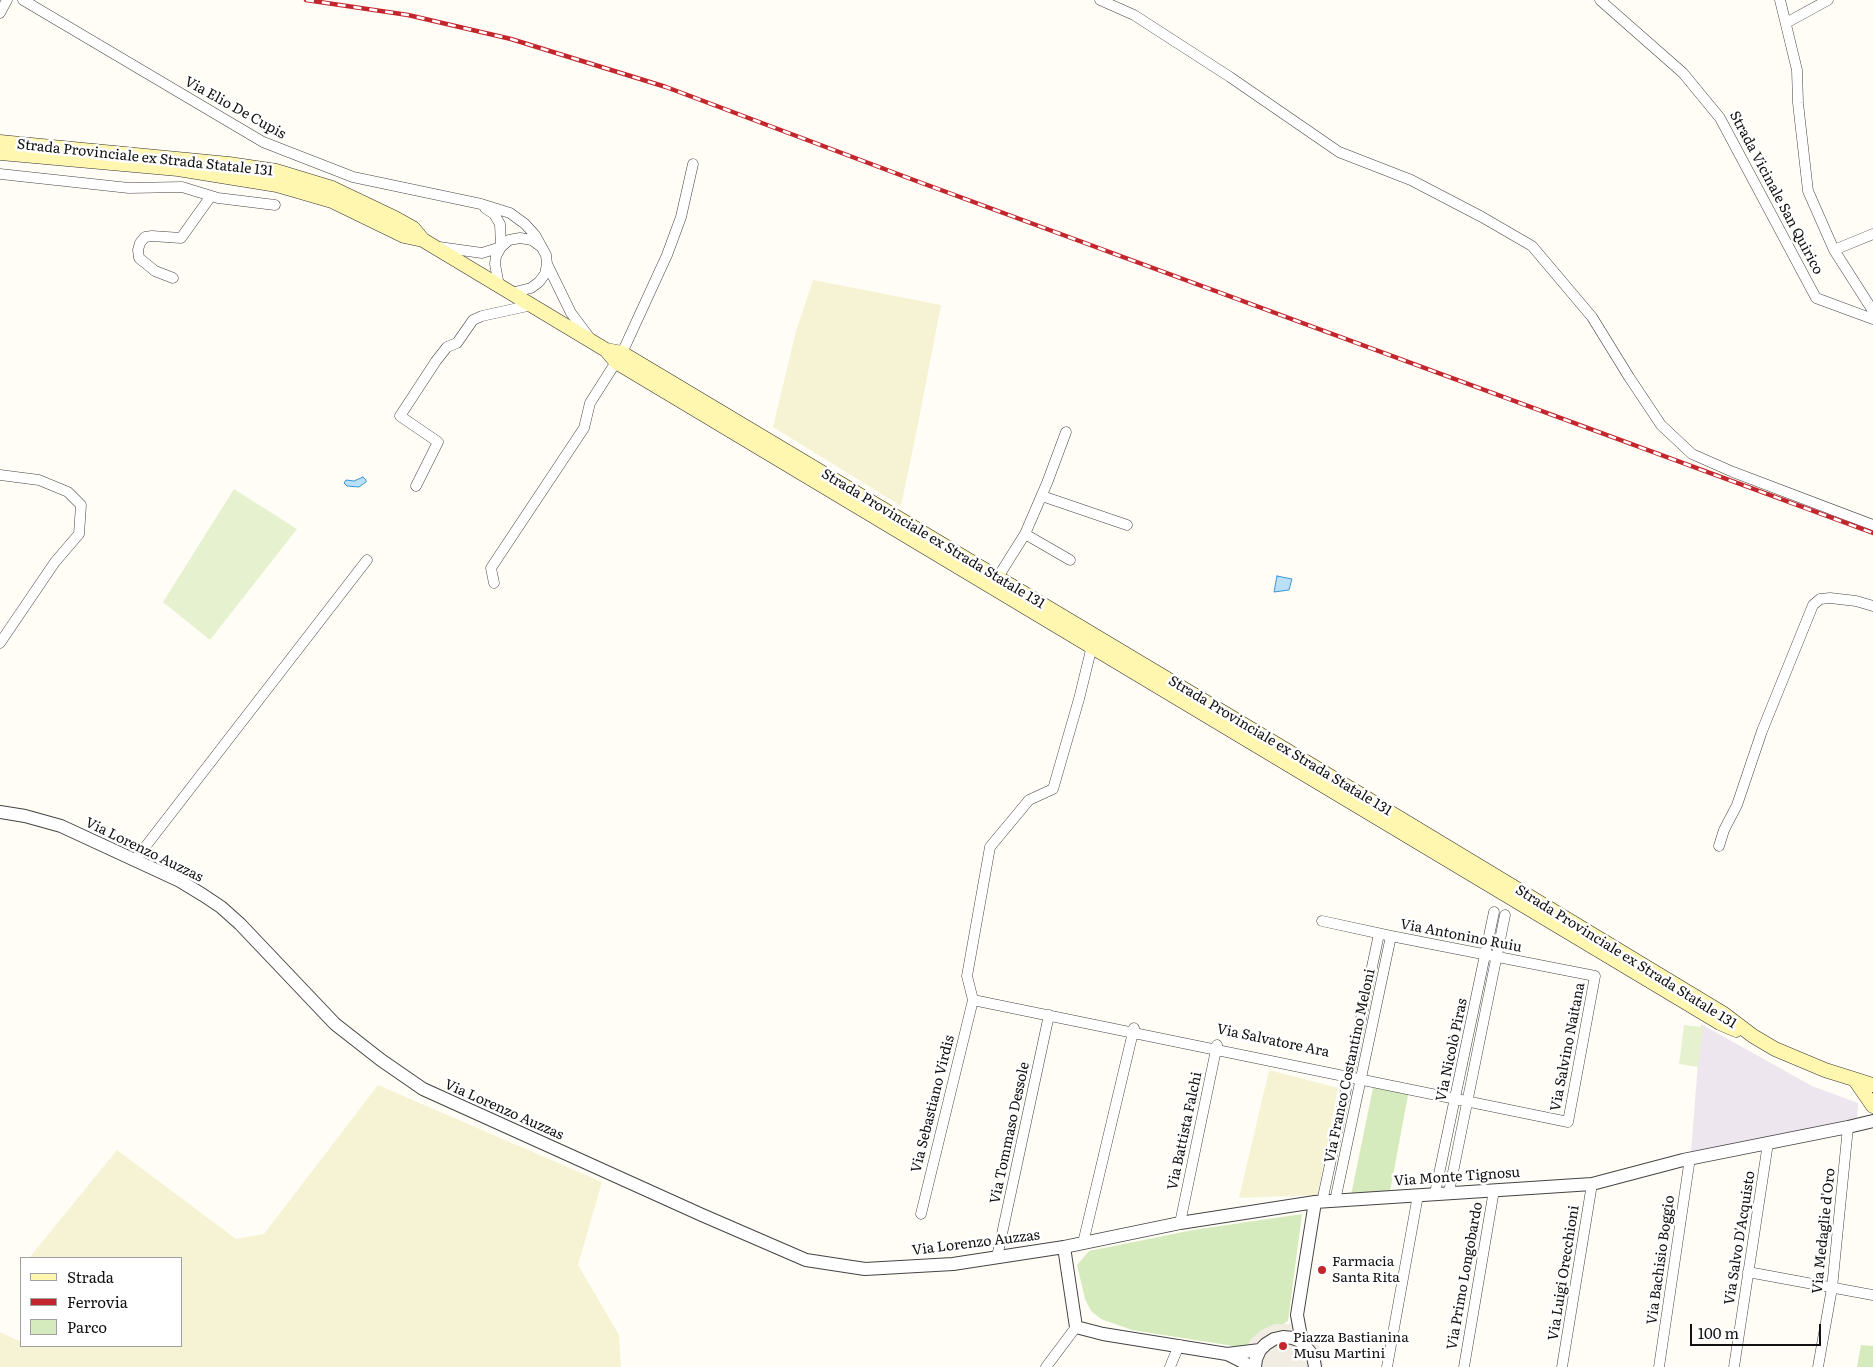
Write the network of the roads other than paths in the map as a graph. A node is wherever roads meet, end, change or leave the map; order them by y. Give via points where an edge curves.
1 (8, 0) edge
2 (23, 0) edge
3 (1100, 0) edge
4 (1600, 0) edge
5 (1780, 0) edge
6 (1828, 0) edge
7 (0, 13) edge
8 (1786, 23) junction
9 (0, 142) edge
10 (0, 153) edge
11 (693, 164) dead end
12 (0, 174) edge
13 (211, 196) junction
14 (481, 204) junction
15 (275, 205) dead end
16 (1873, 234) edge
17 (429, 244) junction
18 (501, 247) junction
19 (541, 247) junction
20 (1834, 250) junction
21 (547, 264) junction
22 (173, 278) dead end
23 (505, 289) junction
24 (532, 305) junction
25 (1873, 311) edge
26 (1873, 319) edge
27 (591, 340) junction
28 (619, 358) junction
29 (1066, 432) dead end
30 (0, 475) edge
31 (416, 486) dead end
32 (1042, 496) junction
33 (1127, 525) dead end
34 (1873, 525) edge
35 (1025, 534) junction
36 (367, 560) dead end
37 (1070, 560) dead end
38 (998, 577) junction
39 (494, 582) dead end
40 (1873, 606) edge
41 (0, 643) edge
42 (1092, 646) junction
43 (0, 812) edge
44 (1719, 846) dead end
45 (135, 860) junction
46 (1494, 912) dead end
47 (1505, 915) dead end
48 (1322, 921) dead end
49 (1380, 934) junction
50 (1391, 936) junction
51 (1486, 955) junction
52 (1498, 957) junction
53 (1596, 976) joint
54 (972, 996) junction
55 (1049, 1015) junction
56 (1133, 1030) junction
57 (1753, 1036) junction
58 (1216, 1047) junction
59 (1349, 1075) junction
60 (1361, 1077) junction
61 (1855, 1080) junction
62 (1873, 1084) edge
63 (1456, 1097) junction
64 (1468, 1100) junction
65 (1873, 1107) edge
66 (1569, 1120) joint
67 (1873, 1121) edge
68 (1848, 1127) junction
69 (1768, 1143) junction
70 (1690, 1158) junction
71 (1592, 1184) junction
72 (1494, 1190) junction
73 (1449, 1192) junction
74 (1435, 1193) junction
75 (1418, 1195) junction
76 (1324, 1202) junction
77 (920, 1214) dead end
78 (1180, 1223) junction
79 (1083, 1243) junction
80 (1064, 1247) junction
81 (997, 1257) junction
82 (1748, 1272) junction
83 (1832, 1288) junction
84 (1873, 1295) edge
85 (1298, 1315) junction
86 (1076, 1327) junction
87 (1283, 1337) junction
88 (1302, 1342) junction
89 (1178, 1346) junction
90 (1260, 1350) junction
91 (1227, 1354) junction
92 (1315, 1366) edge
93 (1046, 1367) edge
94 (1170, 1367) edge
95 (1254, 1367) edge
96 (1387, 1367) edge
97 (1464, 1367) edge
98 (1562, 1367) edge
99 (1659, 1367) edge
100 (1734, 1367) edge
101 (1818, 1367) edge

1 - 7 street
2 - 14 street, Via Elio De Cupis via 263,142 353,177
3 - 34 street via 1134,15 1339,152 1411,180 1532,246 1592,317 1661,425 1692,454
4 - 26 street, Strada Vicinale San Quirico via 1683,73 1720,118 1816,298
5 - 8 street
6 - 8 street
8 - 20 street via 1798,70 1798,112 1808,190
9 - 17 main road, Strada Provinciale ex Strada Statale 131 via 276,171 332,188 413,228
10 - 17 main road, Strada Provinciale ex Strada Statale 131 via 178,169 278,185 332,201 404,236
11 - 28 street via 681,217 667,255
12 - 13 street via 129,188 182,187
13 - 15 street
13 - 22 street via 181,238 152,236 145,237 140,243 139,258 155,271
14 - 18 street via 494,214 500,224
14 - 19 street, Via Elio De Cupis via 510,213 525,224
16 - 20 street
17 - 18 street via 482,253
17 - 23 main road, Strada Provinciale ex Strada Statale 131
18 - 19 street via 509,240 520,238 532,240
18 - 23 street via 495,264
19 - 21 street, Via Elio De Cupis
20 - 25 street
21 - 23 street via 545,274 535,286
21 - 27 street, Via Elio De Cupis via 571,313
23 - 24 main road, Strada Provinciale ex Strada Statale 131
24 - 27 main road, Strada Provinciale ex Strada Statale 131
24 - 31 street via 473,320 457,343 447,347 436,361 400,416 438,442
27 - 28 main road, Strada Provinciale ex Strada Statale 131
28 - 38 main road, Strada Provinciale ex Strada Statale 131
28 - 39 street via 590,403 584,428 491,568
28 - 42 main road, Strada Provinciale ex Strada Statale 131
29 - 32 street
30 - 41 street via 39,480 68,492 81,505 79,534 55,562
32 - 33 street
32 - 35 street
35 - 37 street
35 - 38 street
36 - 45 street
38 - 57 main road, Strada Provinciale ex Strada Statale 131 via 1707,1004
40 - 44 street via 1830,598 1820,599 1812,605
42 - 54 street, Via Sebastiano Virdis via 1053,789 1029,800 990,847 968,976
42 - 57 main road, Strada Provinciale ex Strada Statale 131 via 1720,1023
43 - 45 street, Via Lorenzo Auzzas via 61,826
45 - 81 street, Via Lorenzo Auzzas via 180,881 221,907 335,1024 423,1089 806,1260 865,1269 953,1264
46 - 51 street, Via Nicolò Piras
47 - 52 street, Via Nicolò Piras
48 - 49 street, Via Antonino Ruiu
49 - 50 street, Via Antonino Ruiu
49 - 59 street, Via Franco Costantino Meloni
50 - 51 street, Via Antonino Ruiu
50 - 60 street, Via Franco Costantino Meloni
51 - 52 street, Via Antonino Ruiu
51 - 63 street, Via Nicolò Piras
52 - 53 street, Via Antonino Ruiu
52 - 64 street, Via Nicolò Piras
53 - 66 street, Via Salvino Naitana
54 - 55 street, Via Salvatore Ara
54 - 56 street, Via Salvatore Ara
54 - 77 street, Via Sebastiano Virdis
55 - 56 street, Via Salvatore Ara
55 - 81 street, Via Tommaso Dessole
56 - 58 street, Via Salvatore Ara
56 - 79 street
57 - 61 main road via 1775,1049
58 - 59 street, Via Salvatore Ara
58 - 78 street, Via Battista Falchi
59 - 60 street, Via Salvatore Ara
59 - 76 street, Via Franco Costantino Meloni
60 - 63 street, Via Salvatore Ara
60 - 76 street, Via Franco Costantino Meloni
61 - 62 main road
61 - 65 main road
63 - 64 street, Via Salvatore Ara
63 - 74 street, Via Nicolò Piras
64 - 66 street, Via Salvatore Ara
64 - 73 street, Via Nicolò Piras
65 - 68 street, Via Monte Tignosu
67 - 68 street, Via Monte Tignosu
68 - 69 street, Via Monte Tignosu
68 - 83 street, Via Medaglie d'Oro
69 - 70 street, Via Monte Tignosu
69 - 82 street, Via Salvo D'Acquisto
70 - 71 street, Via Monte Tignosu
70 - 99 street, Via Bachisio Boggio
71 - 72 street, Via Monte Tignosu
71 - 98 street, Via Luigi Orecchioni
72 - 73 street, Via Monte Tignosu
72 - 97 street, Via Primo Longobardo
73 - 74 street, Via Monte Tignosu
74 - 75 street, Via Monte Tignosu
75 - 76 street, Via Monte Tignosu
75 - 96 street
76 - 78 street, Via Monte Tignosu
76 - 85 street
78 - 79 street, Via Monte Tignosu
79 - 80 street, Via Monte Tignosu
80 - 81 street, Via Lorenzo Auzzas
80 - 86 street
82 - 83 street
82 - 100 street, Via Salvo D'Acquisto
83 - 84 street
83 - 101 street, Via Medaglie d'Oro
85 - 87 street
85 - 88 street
86 - 89 street
86 - 93 street
87 - 88 street
87 - 90 street via 1274,1339
88 - 92 street
89 - 91 street
89 - 94 street
90 - 91 street
90 - 95 street
91 - 95 street

